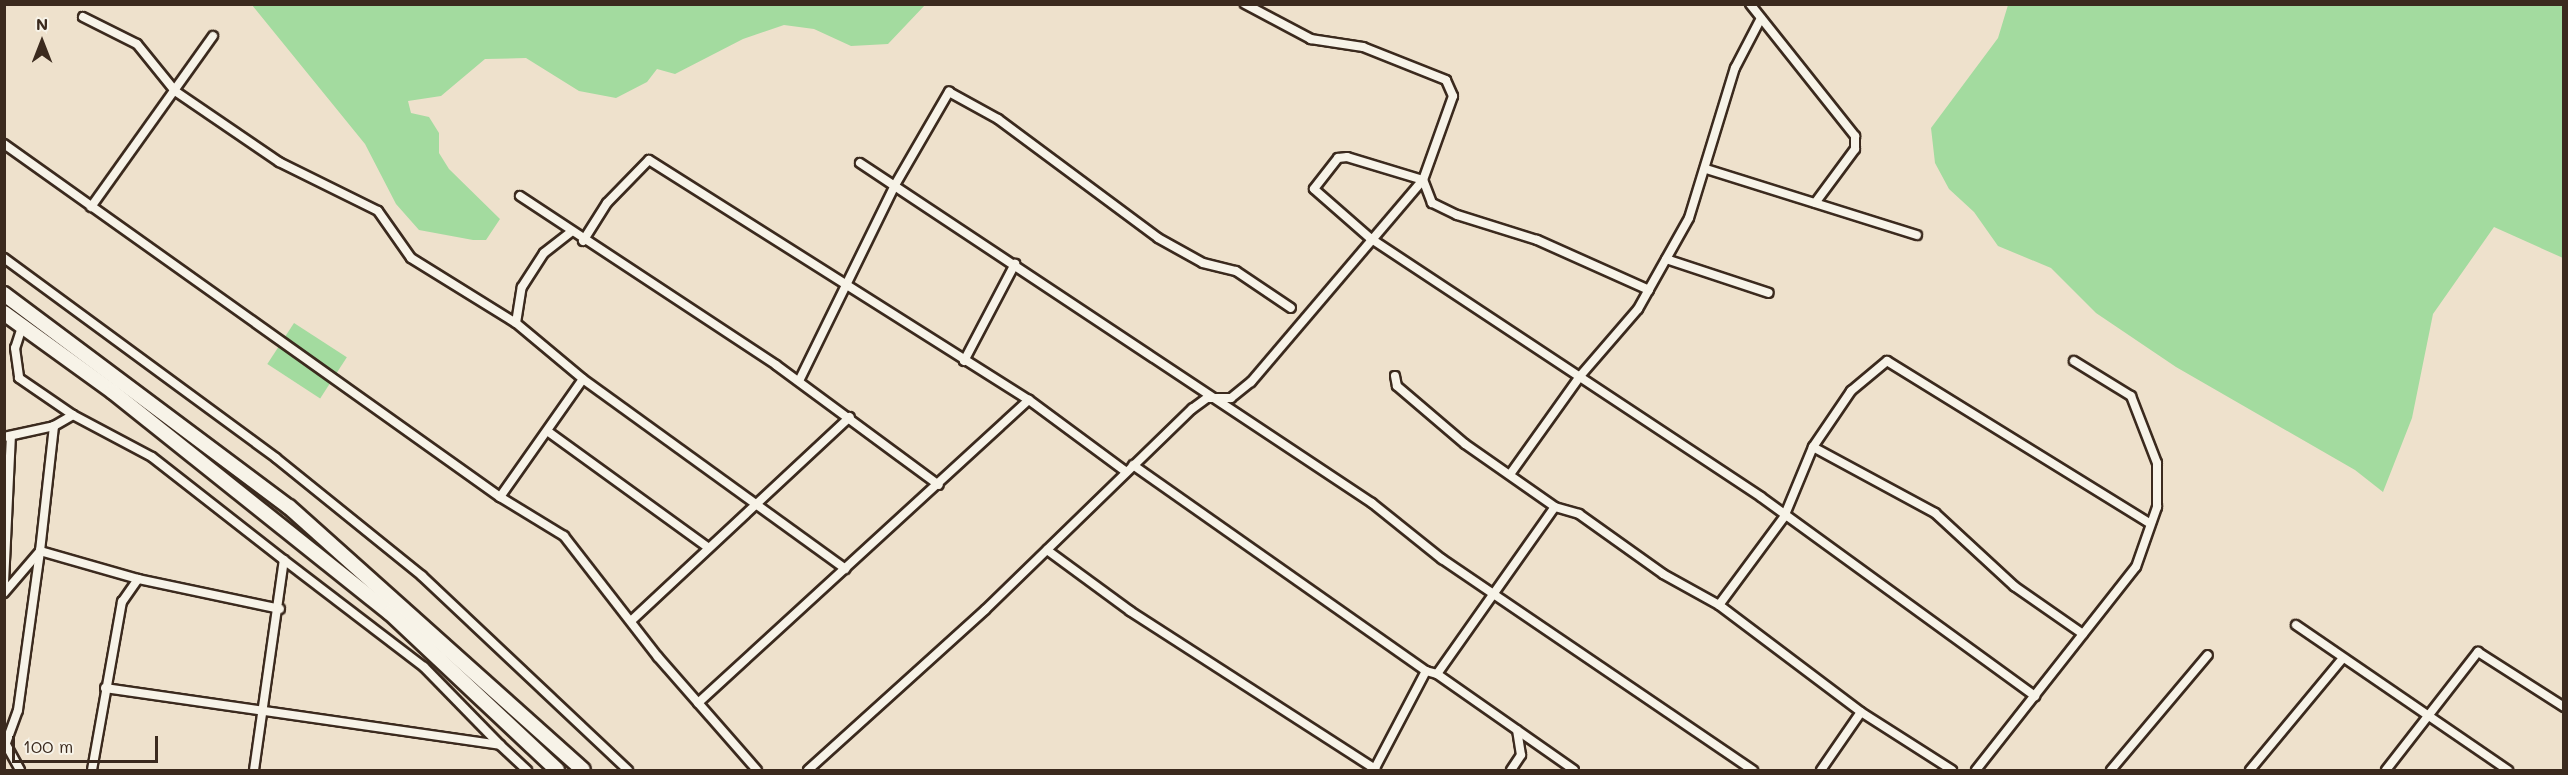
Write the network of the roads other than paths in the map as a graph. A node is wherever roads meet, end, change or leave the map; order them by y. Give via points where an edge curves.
1 (1245, 4) edge
2 (1750, 4) edge
3 (83, 17) dead end
4 (1761, 18) junction
5 (213, 36) dead end
6 (175, 91) junction
7 (4, 144) edge
8 (860, 163) dead end
9 (1706, 168) junction
10 (1423, 180) junction
11 (895, 185) junction
12 (520, 196) dead end
13 (1815, 203) junction
14 (91, 207) junction
15 (571, 232) junction
16 (1917, 235) dead end
17 (1370, 238) junction
18 (583, 241) junction
19 (4, 258) edge
20 (1666, 259) junction
21 (1015, 264) junction
22 (847, 283) junction
23 (1649, 290) junction
24 (1769, 293) dead end
25 (4, 294) edge
26 (1291, 308) dead end
27 (4, 314) edge
28 (516, 323) junction
29 (22, 327) junction
30 (964, 361) junction
31 (2074, 362) dead end
32 (1581, 375) junction
33 (1395, 376) dead end
34 (583, 379) junction
35 (799, 381) junction
36 (1207, 399) junction
37 (1029, 400) junction
38 (73, 415) junction
39 (850, 417) junction
40 (54, 426) junction
41 (550, 433) junction
42 (8, 437) edge
43 (1813, 447) junction
44 (1129, 468) junction
45 (1511, 473) junction
46 (939, 485) junction
47 (501, 497) junction
48 (758, 502) junction
49 (1554, 507) junction
50 (1784, 517) junction
51 (2149, 523) junction
52 (710, 548) junction
53 (1047, 550) junction
54 (40, 551) junction
55 (284, 560) junction
56 (845, 569) junction
57 (138, 579) junction
58 (4, 583) edge
59 (1495, 591) junction
60 (4, 593) edge
61 (1719, 605) junction
62 (280, 609) junction
63 (631, 621) junction
64 (2296, 625) dead end
65 (2083, 634) junction
66 (2208, 655) dead end
67 (2342, 659) junction
68 (1426, 671) junction
69 (1437, 674) junction
70 (105, 688) junction
71 (2035, 696) junction
72 (698, 702) junction
73 (2564, 707) edge
74 (1861, 712) junction
75 (263, 713) junction
76 (2430, 716) junction
77 (1517, 730) junction
78 (5, 742) edge
79 (501, 745) junction
80 (1375, 770) edge
81 (20, 771) edge
82 (92, 771) edge
83 (254, 771) edge
84 (527, 771) edge
85 (556, 771) edge
86 (583, 771) edge
87 (628, 771) edge
88 (757, 771) edge
89 (808, 771) edge
90 (1510, 771) edge
91 (1574, 771) edge
92 (1753, 771) edge
93 (1821, 771) edge
94 (1952, 771) edge
95 (1976, 771) edge
96 (2112, 771) edge
97 (2250, 771) edge
98 (2386, 771) edge
99 (2508, 771) edge

1 - 10 street via 1311,39 1363,47 1446,80 1453,96
2 - 4 street
3 - 6 street via 137,44
4 - 9 street via 1735,68
4 - 13 street via 1855,136 1855,149
5 - 6 street
6 - 14 street
6 - 28 street via 285,167 378,211 411,258
7 - 14 street
8 - 11 street
9 - 13 street
9 - 20 street via 1689,218
10 - 17 street
10 - 17 street via 1347,157 1335,161 1314,192
10 - 23 street via 1432,203 1456,215 1537,240
11 - 21 street
11 - 22 street
11 - 26 street via 929,120 952,92 999,119 1158,238 1197,261 1236,271
12 - 15 street
13 - 16 street
14 - 47 street
15 - 18 street
15 - 28 street via 544,253 522,287
17 - 32 street
17 - 36 street via 1251,382 1231,398
18 - 22 street via 608,203 649,160
18 - 35 street
19 - 87 street via 276,458 422,576
20 - 23 street
20 - 24 street
21 - 30 street
21 - 36 street via 1170,368
22 - 30 street
22 - 35 street
23 - 32 street
25 - 86 main road via 289,507
27 - 29 main road
28 - 34 street
29 - 38 street via 15,348 19,378
29 - 85 main road via 122,399 381,605
30 - 37 street
31 - 51 street via 2121,387 2141,413 2157,463 2157,507
32 - 45 street
32 - 50 street
33 - 45 street via 1397,386 1465,444
34 - 41 street
34 - 48 street
35 - 39 street
36 - 44 street
36 - 59 street via 1372,503 1396,526
37 - 44 street
37 - 46 street
38 - 40 street
38 - 55 street via 152,457
39 - 46 street
39 - 48 street
40 - 42 street
40 - 54 street
41 - 47 street
41 - 52 street
42 - 58 street
43 - 50 street
43 - 51 street via 1851,391 1887,361 1896,362
43 - 65 street via 1935,513 2014,586
44 - 53 street
44 - 68 street
45 - 49 street
46 - 56 street
47 - 63 street via 571,542
48 - 52 street
48 - 56 street
49 - 59 street
49 - 61 street via 1579,514 1663,574
50 - 61 street
50 - 71 street via 1908,600
51 - 65 street via 2136,567
52 - 63 street
53 - 80 street via 1130,611
53 - 89 street
54 - 57 street
54 - 60 street
54 - 78 street via 20,698
55 - 62 street
55 - 79 street via 424,667
56 - 72 street
57 - 62 street
57 - 70 street via 122,602
59 - 69 street
59 - 92 street
61 - 74 street
62 - 75 street
63 - 72 street
64 - 67 street
65 - 71 street
66 - 96 street
67 - 76 street
67 - 97 street
68 - 69 street
68 - 80 street
69 - 77 street
70 - 75 street
70 - 82 street
71 - 95 street
72 - 88 street
73 - 76 street via 2478,652
74 - 93 street
74 - 94 street
75 - 79 street
75 - 83 street
76 - 98 street
76 - 99 street
77 - 90 street via 1521,755
77 - 91 street
78 - 81 street
79 - 84 street

